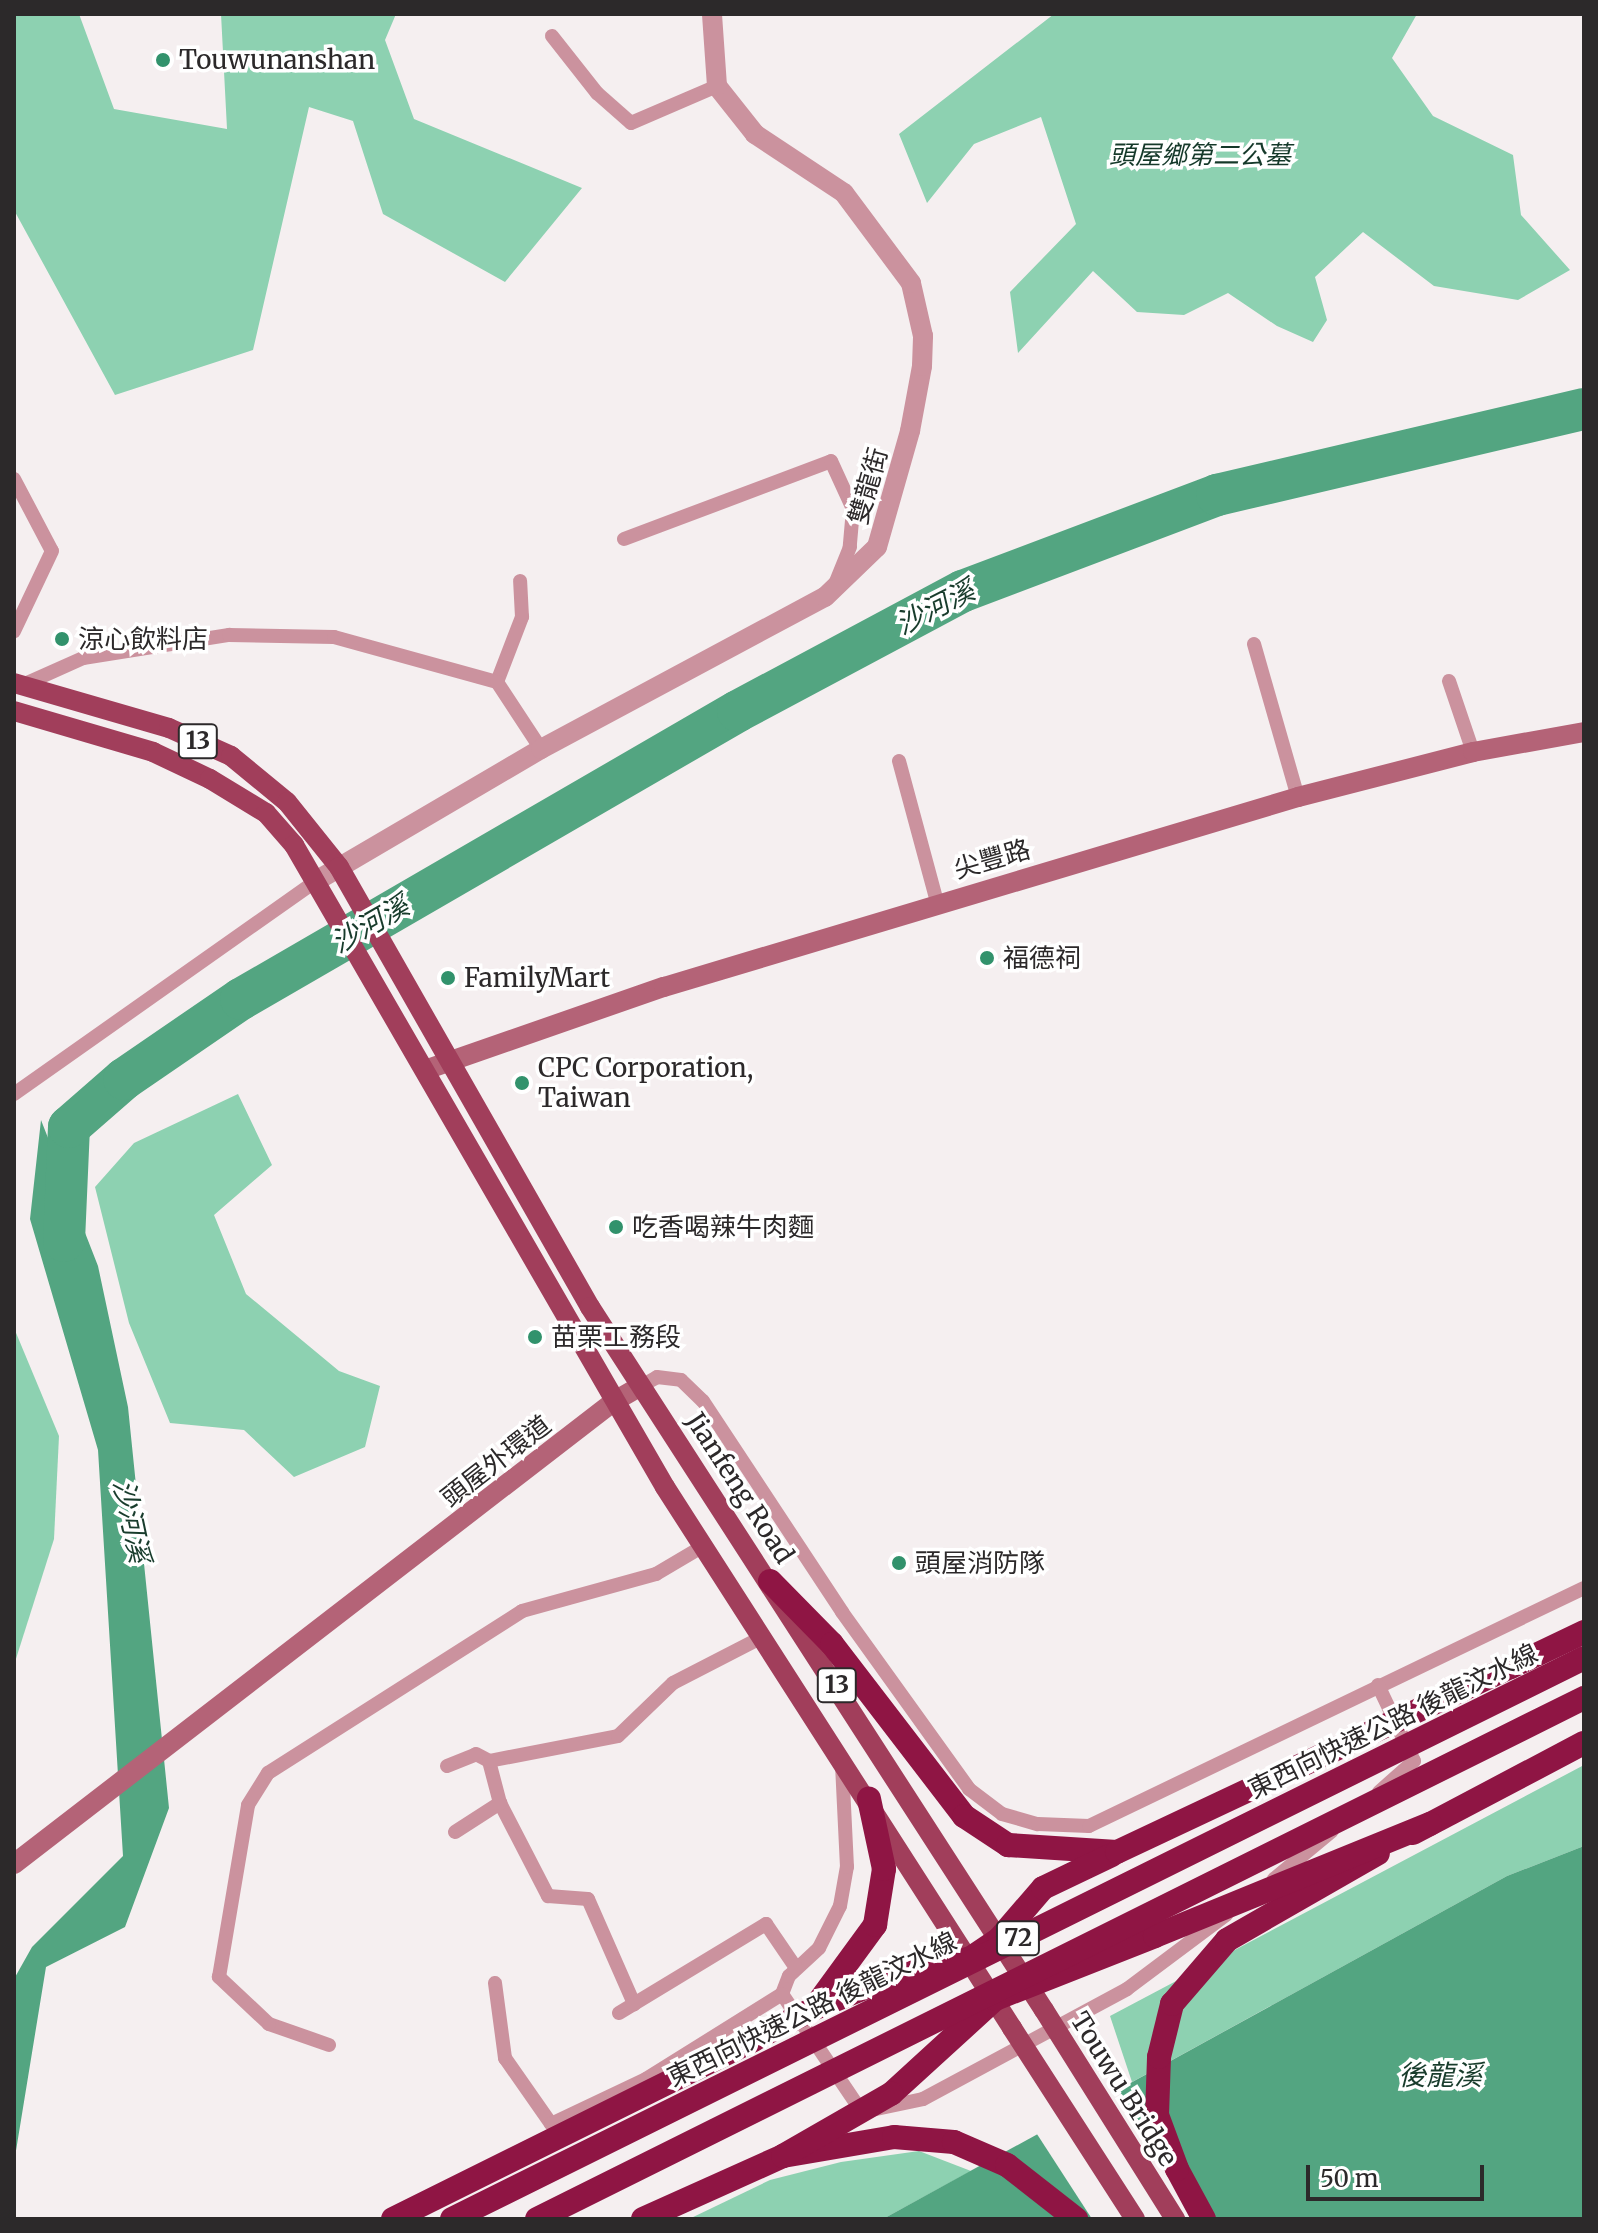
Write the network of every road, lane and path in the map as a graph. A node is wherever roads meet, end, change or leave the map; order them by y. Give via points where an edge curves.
1 (712, 14) edge
2 (552, 36) dead end
3 (717, 86) junction
4 (14, 479) edge
5 (624, 539) dead end
6 (520, 581) dead end
7 (835, 584) junction
8 (14, 631) edge
9 (1254, 644) dead end
10 (1449, 681) dead end
11 (14, 682) edge
12 (497, 682) junction
13 (14, 711) edge
14 (1584, 732) edge
15 (541, 749) junction
16 (1473, 752) junction
17 (899, 761) dead end
18 (1298, 797) junction
19 (339, 867) junction
20 (316, 881) junction
21 (937, 902) junction
22 (448, 1061) junction
23 (425, 1070) junction
24 (14, 1094) edge
25 (641, 1386) junction
26 (613, 1402) junction
27 (705, 1545) junction
28 (770, 1581) junction
29 (1584, 1588) edge
30 (1584, 1632) edge
31 (762, 1637) junction
32 (1584, 1658) edge
33 (1378, 1685) junction
34 (1584, 1698) edge
35 (1584, 1743) edge
36 (842, 1760) junction
37 (489, 1761) junction
38 (447, 1766) dead end
39 (869, 1799) junction
40 (500, 1803) junction
41 (1430, 1824) junction
42 (455, 1832) dead end
43 (1117, 1852) junction
44 (14, 1864) edge
45 (999, 1939) junction
46 (971, 1958) junction
47 (796, 1968) junction
48 (495, 1983) dead end
49 (1030, 1986) junction
50 (782, 1994) junction
51 (995, 1999) junction
52 (634, 2004) junction
53 (813, 2009) junction
54 (619, 2013) dead end
55 (329, 2045) dead end
56 (783, 2156) junction
57 (393, 2219) edge
58 (452, 2219) edge
59 (537, 2219) edge
60 (643, 2219) edge
61 (1076, 2219) edge
62 (1135, 2219) edge
63 (1175, 2219) edge
64 (1204, 2219) edge

1 - 3 street
2 - 3 lane via 597,93 631,123
3 - 7 street, 雙龍街 via 755,134 844,193 911,283 923,336 910,431 877,547
4 - 8 lane via 52,551
5 - 7 lane via 831,461 853,509 850,547
6 - 12 lane via 522,617
7 - 15 street, 雙龍街 via 825,597
9 - 18 lane
10 - 16 lane
11 - 12 lane via 30,685 83,658 229,635 334,637
11 - 19 main road, 13 via 169,728 231,756 287,802
12 - 15 lane
13 - 20 main road, 13 via 153,752 210,779 266,813
14 - 16 street, 尖豐路
15 - 19 street, 雙龍街
16 - 18 street, 尖豐路
17 - 21 lane
18 - 21 street, 尖豐路
19 - 20 street, 雙龍街
19 - 22 main road, Jianfeng Road / 13
20 - 23 main road, 13
20 - 24 lane
21 - 22 street, 尖豐路
22 - 23 street, 尖豐路
22 - 25 main road, Jianfeng Road / 13
23 - 26 main road, 13
25 - 26 street, 頭屋外環道
25 - 28 main road, Jianfeng Road / 13
25 - 33 lane via 657,1377 681,1380 703,1401 923,1726 969,1789 1002,1814 1038,1824 1089,1826
26 - 27 main road, 13
26 - 44 street, 頭屋外環道
27 - 31 main road, 13
27 - 55 lane via 656,1574 522,1611 268,1773 248,1805 219,1977 269,2024
28 - 43 highway via 832,1644 964,1816 1008,1845
28 - 45 main road, Jianfeng Road / 13
29 - 33 lane
30 - 43 highway, bridge
31 - 36 main road, 13
31 - 37 lane via 673,1683 618,1736
32 - 58 highway, 東西向快速公路 後龍汶水線 / 72, bridge
33 - 50 lane via 1414,1761 1294,1865 1127,1989 923,2099 862,2112
34 - 59 highway, 72, bridge
35 - 41 highway
36 - 39 main road, 13
36 - 47 lane via 847,1867 840,1906 819,1948
37 - 38 lane via 476,1754
37 - 40 lane
39 - 46 main road, 13
39 - 53 highway via 884,1869 875,1925
40 - 42 lane
40 - 52 lane via 548,1896 588,1899
41 - 49 highway, bridge
41 - 64 highway, bridge via 1227,1940 1172,2004 1159,2057 1157,2115 1177,2169
43 - 45 highway via 1043,1888
45 - 46 highway
45 - 49 main road, Jianfeng Road / 13
46 - 51 main road, 13
46 - 53 highway via 889,1978
47 - 50 lane
47 - 52 lane via 766,1924
48 - 50 lane via 505,2058 551,2124 646,2079
49 - 51 highway
49 - 63 main road, Touwu Bridge / 13, bridge
51 - 56 highway, bridge via 891,2094
51 - 62 main road, 13, bridge
52 - 54 lane
53 - 57 highway, bridge
56 - 60 highway
56 - 61 highway via 894,2137 954,2142 1007,2165

